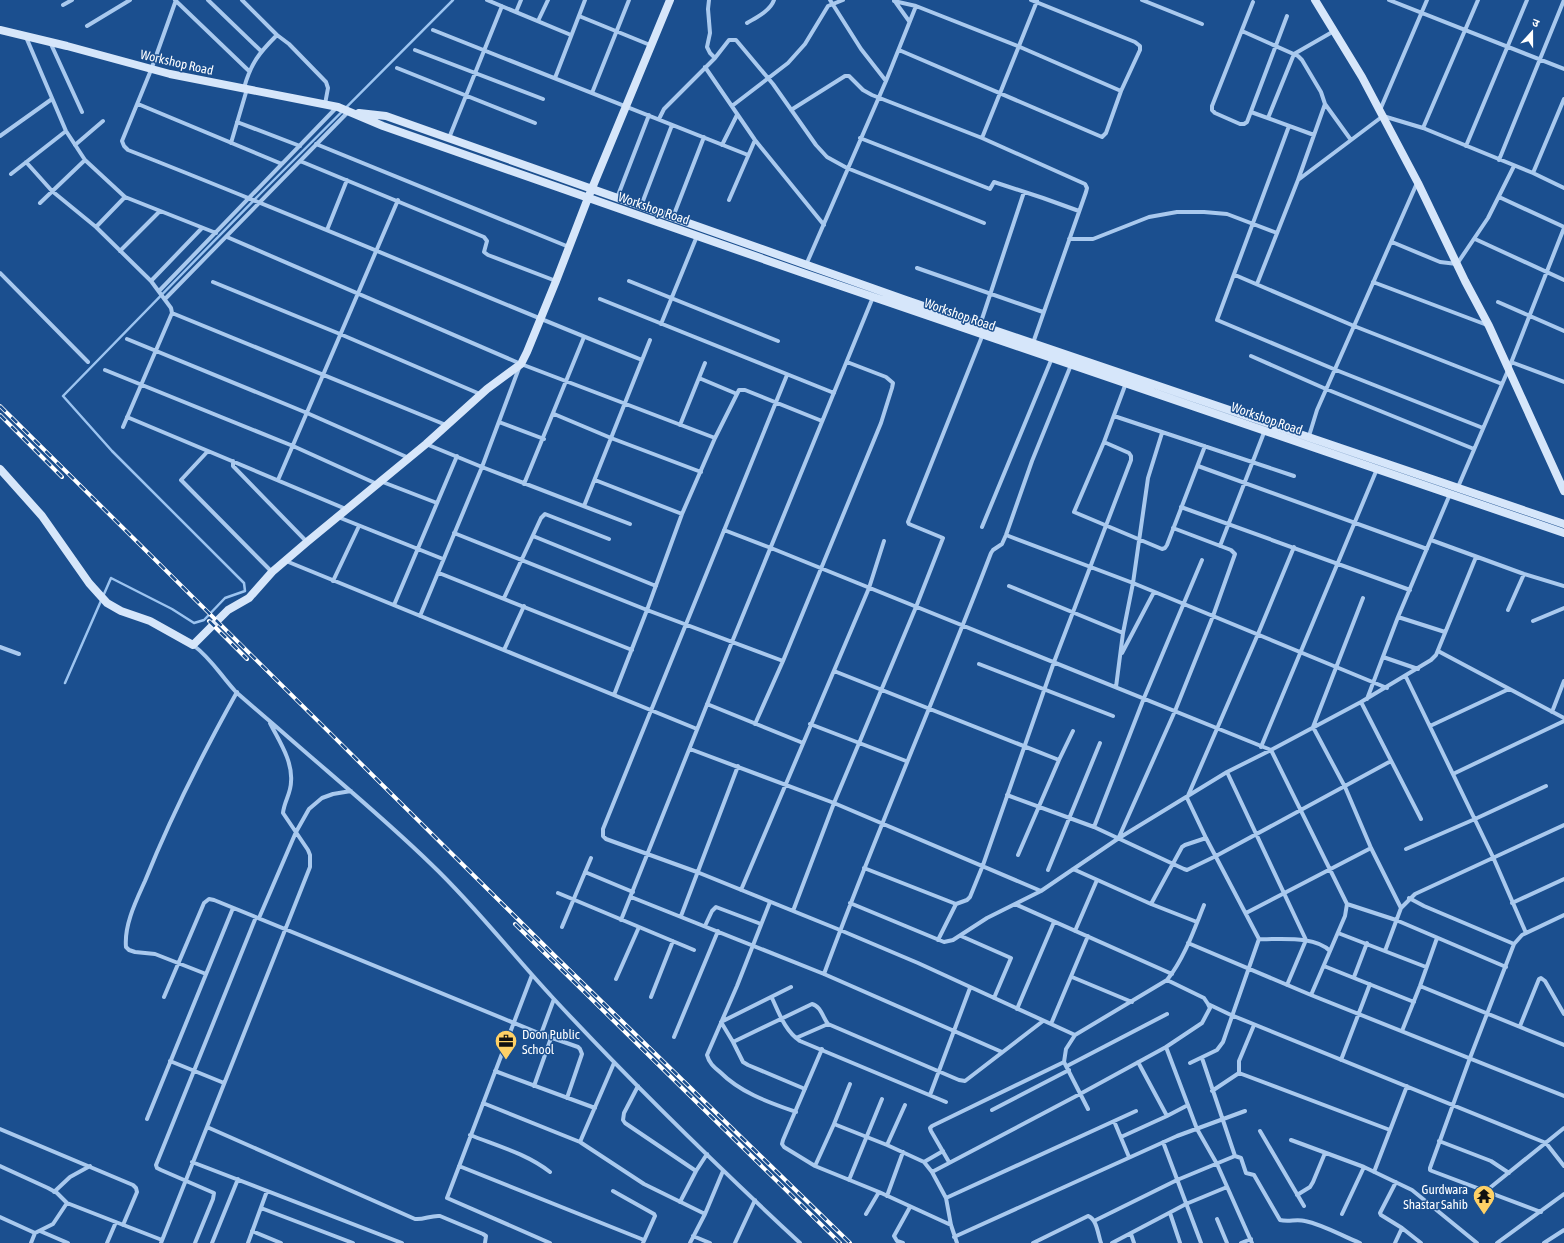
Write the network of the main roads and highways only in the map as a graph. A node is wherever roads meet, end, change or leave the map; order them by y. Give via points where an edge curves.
1 (670, 0) edge
2 (1318, 2) edge
3 (0, 30) edge
4 (345, 110) junction
5 (592, 189) junction
6 (588, 198) junction
7 (875, 293) junction
8 (1267, 426) junction
9 (0, 469) edge
10 (1563, 484) edge
11 (1564, 524) edge
12 (1564, 533) edge

1 - 5 main road
2 - 10 main road via 1362,77 1418,183 1510,365
3 - 4 main road, Workshop Road via 151,70
4 - 5 main road, Workshop Road via 386,116
4 - 6 main road, Workshop Road via 383,126
5 - 6 main road
5 - 7 main road, Workshop Road via 806,264
6 - 7 main road, Workshop Road via 803,273
6 - 9 main road via 521,364 307,542 272,572 249,598 228,610 193,645 150,621 107,604 89,584 42,516
7 - 8 main road, Workshop Road via 1034,343
7 - 8 main road, Workshop Road via 1052,358
8 - 11 main road, Workshop Road via 1309,436
8 - 12 main road, Workshop Road via 1377,469

